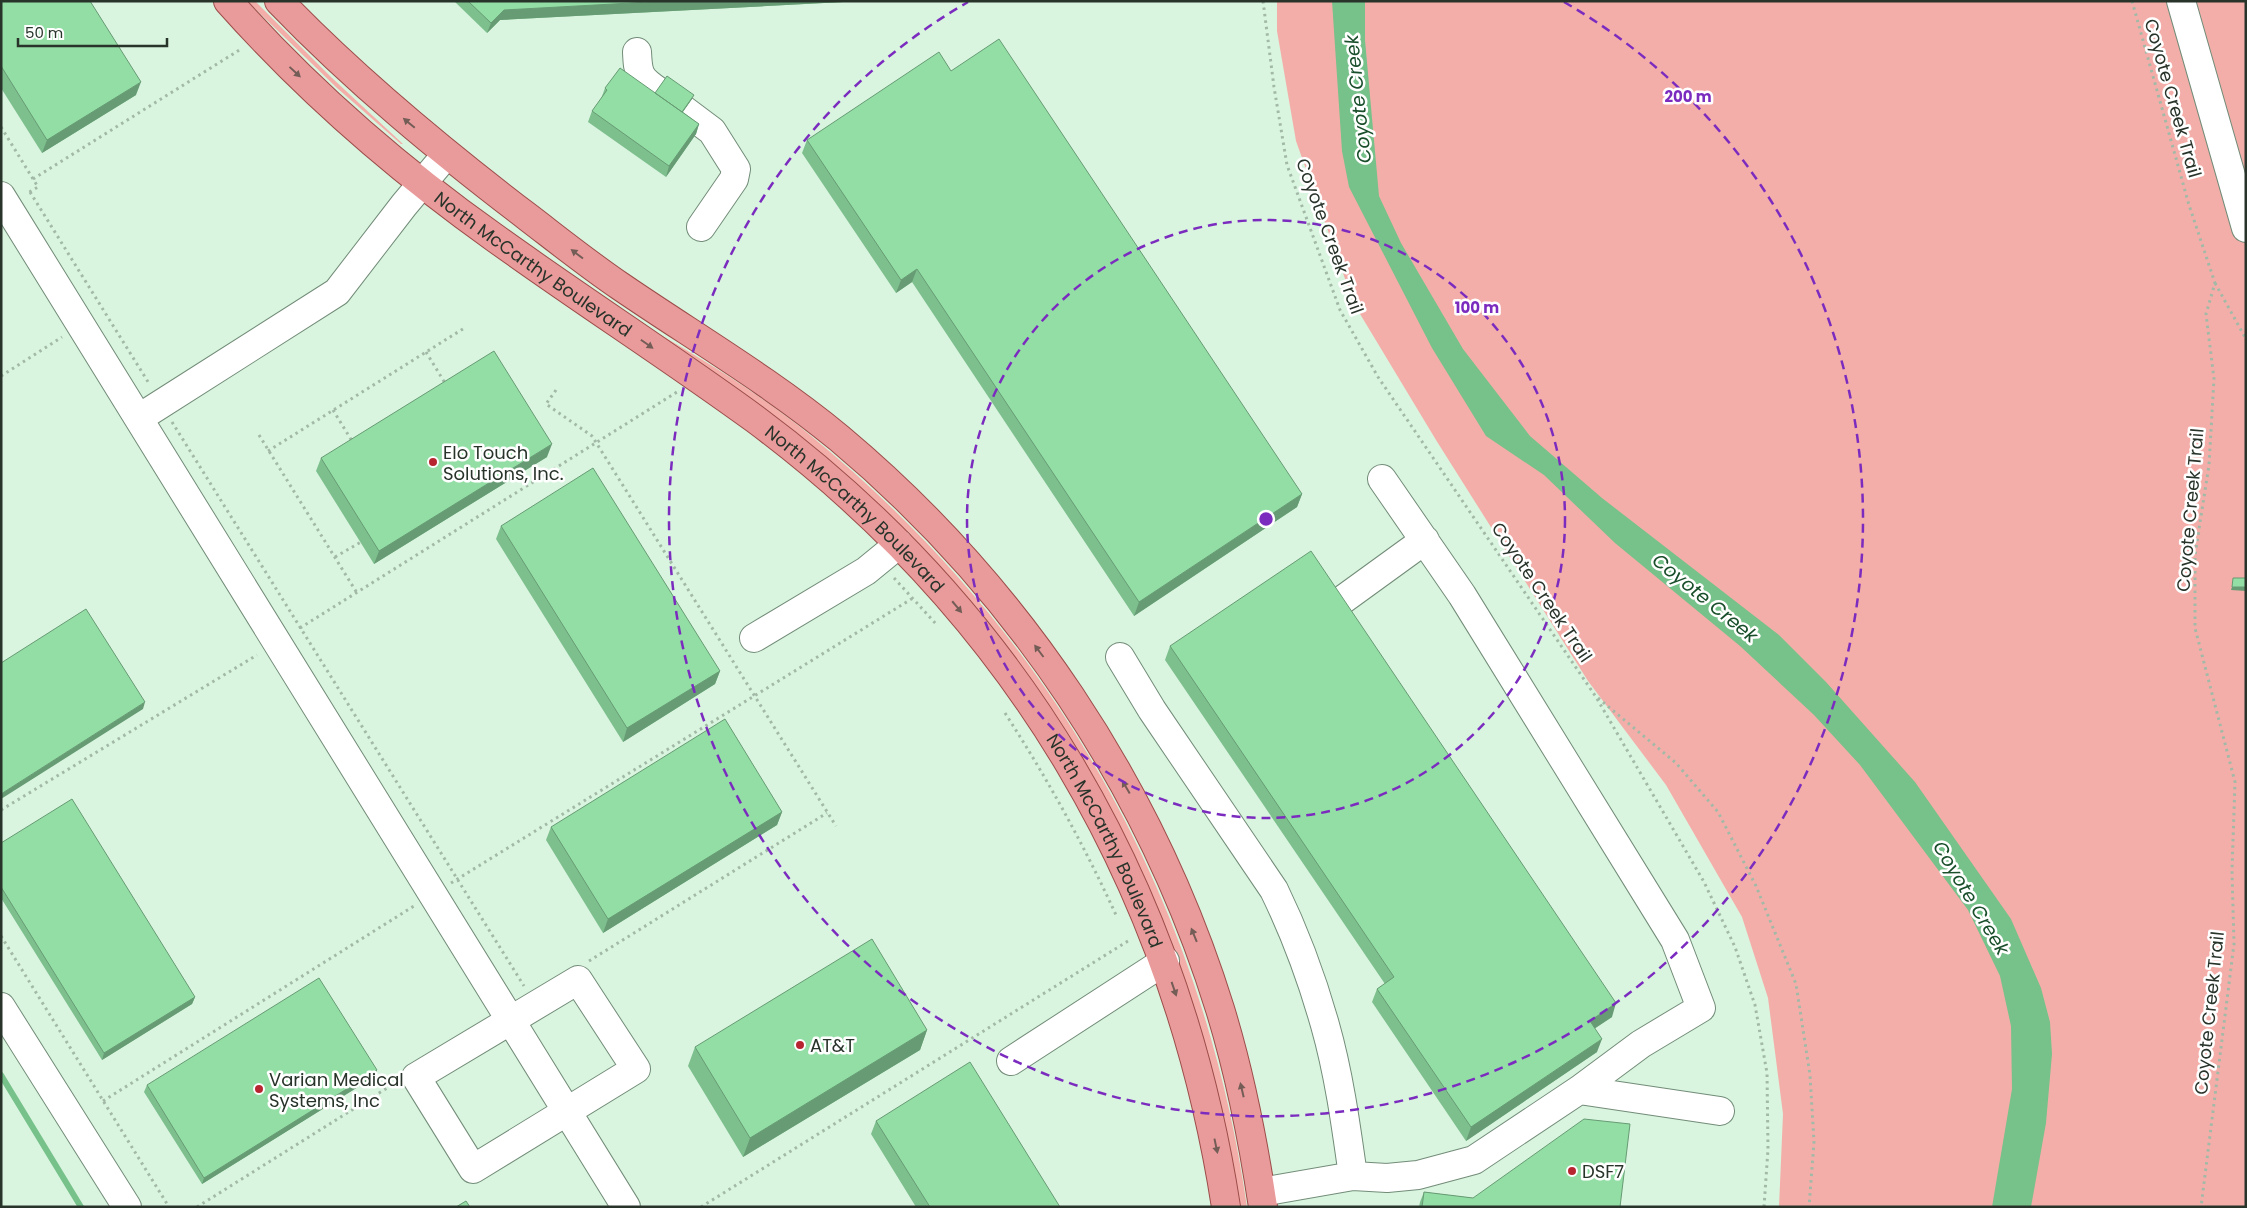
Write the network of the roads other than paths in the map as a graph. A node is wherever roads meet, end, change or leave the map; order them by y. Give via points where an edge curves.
1 (228, 1) edge
2 (278, 1) edge
3 (2181, 1) edge
4 (637, 52) dead end
5 (658, 91) edge
6 (684, 110) edge
7 (446, 155) junction
8 (422, 183) junction
9 (13, 198) edge
10 (700, 227) dead end
11 (2246, 228) edge
12 (150, 411) junction
13 (1382, 479) dead end
14 (1425, 540) junction
15 (899, 544) junction
16 (1334, 606) edge
17 (754, 638) dead end
18 (1120, 657) dead end
19 (1154, 968) junction
20 (1, 1007) edge
21 (511, 1021) junction
22 (1011, 1061) dead end
23 (1579, 1090) junction
24 (566, 1111) junction
25 (1720, 1111) dead end
26 (1353, 1176) junction
27 (1262, 1200) edge
28 (127, 1207) edge
29 (626, 1207) edge
30 (1226, 1207) edge

1 -> 8 main road, North McCarthy Boulevard via 353,125
7 -> 2 main road, North McCarthy Boulevard via 371,91
3 - 11 lane
4 - 5 lane via 641,78
6 - 10 lane via 712,131 736,170 734,179
7 - 8 lane
27 -> 7 main road, North McCarthy Boulevard via 1238,1074 1220,1010 1170,875 1138,807 1098,738 1055,672 1008,611 952,545 902,494 839,438 776,390 616,283
8 - 12 lane via 337,292
8 -> 15 main road, North McCarthy Boulevard via 492,236 754,419 815,467
9 - 12 lane
12 - 21 lane via 278,642
13 - 14 lane
14 - 16 lane
14 - 23 lane via 1675,940 1701,1008 1641,1044
15 - 17 lane via 878,562
15 -> 19 main road, North McCarthy Boulevard via 980,634 1025,693 1066,758 1105,824 1136,890
18 - 26 lane via 1152,710 1274,890 1289,922 1325,1026
19 - 22 lane
19 -> 30 main road, North McCarthy Boulevard via 1185,1021 1217,1149
20 - 28 lane
21 - 24 lane
21 - 24 lane via 578,980 636,1069
21 - 24 lane via 416,1077 472,1169
23 - 25 lane
23 - 26 lane via 1474,1160 1418,1175 1387,1178
24 - 29 lane
26 - 27 lane

